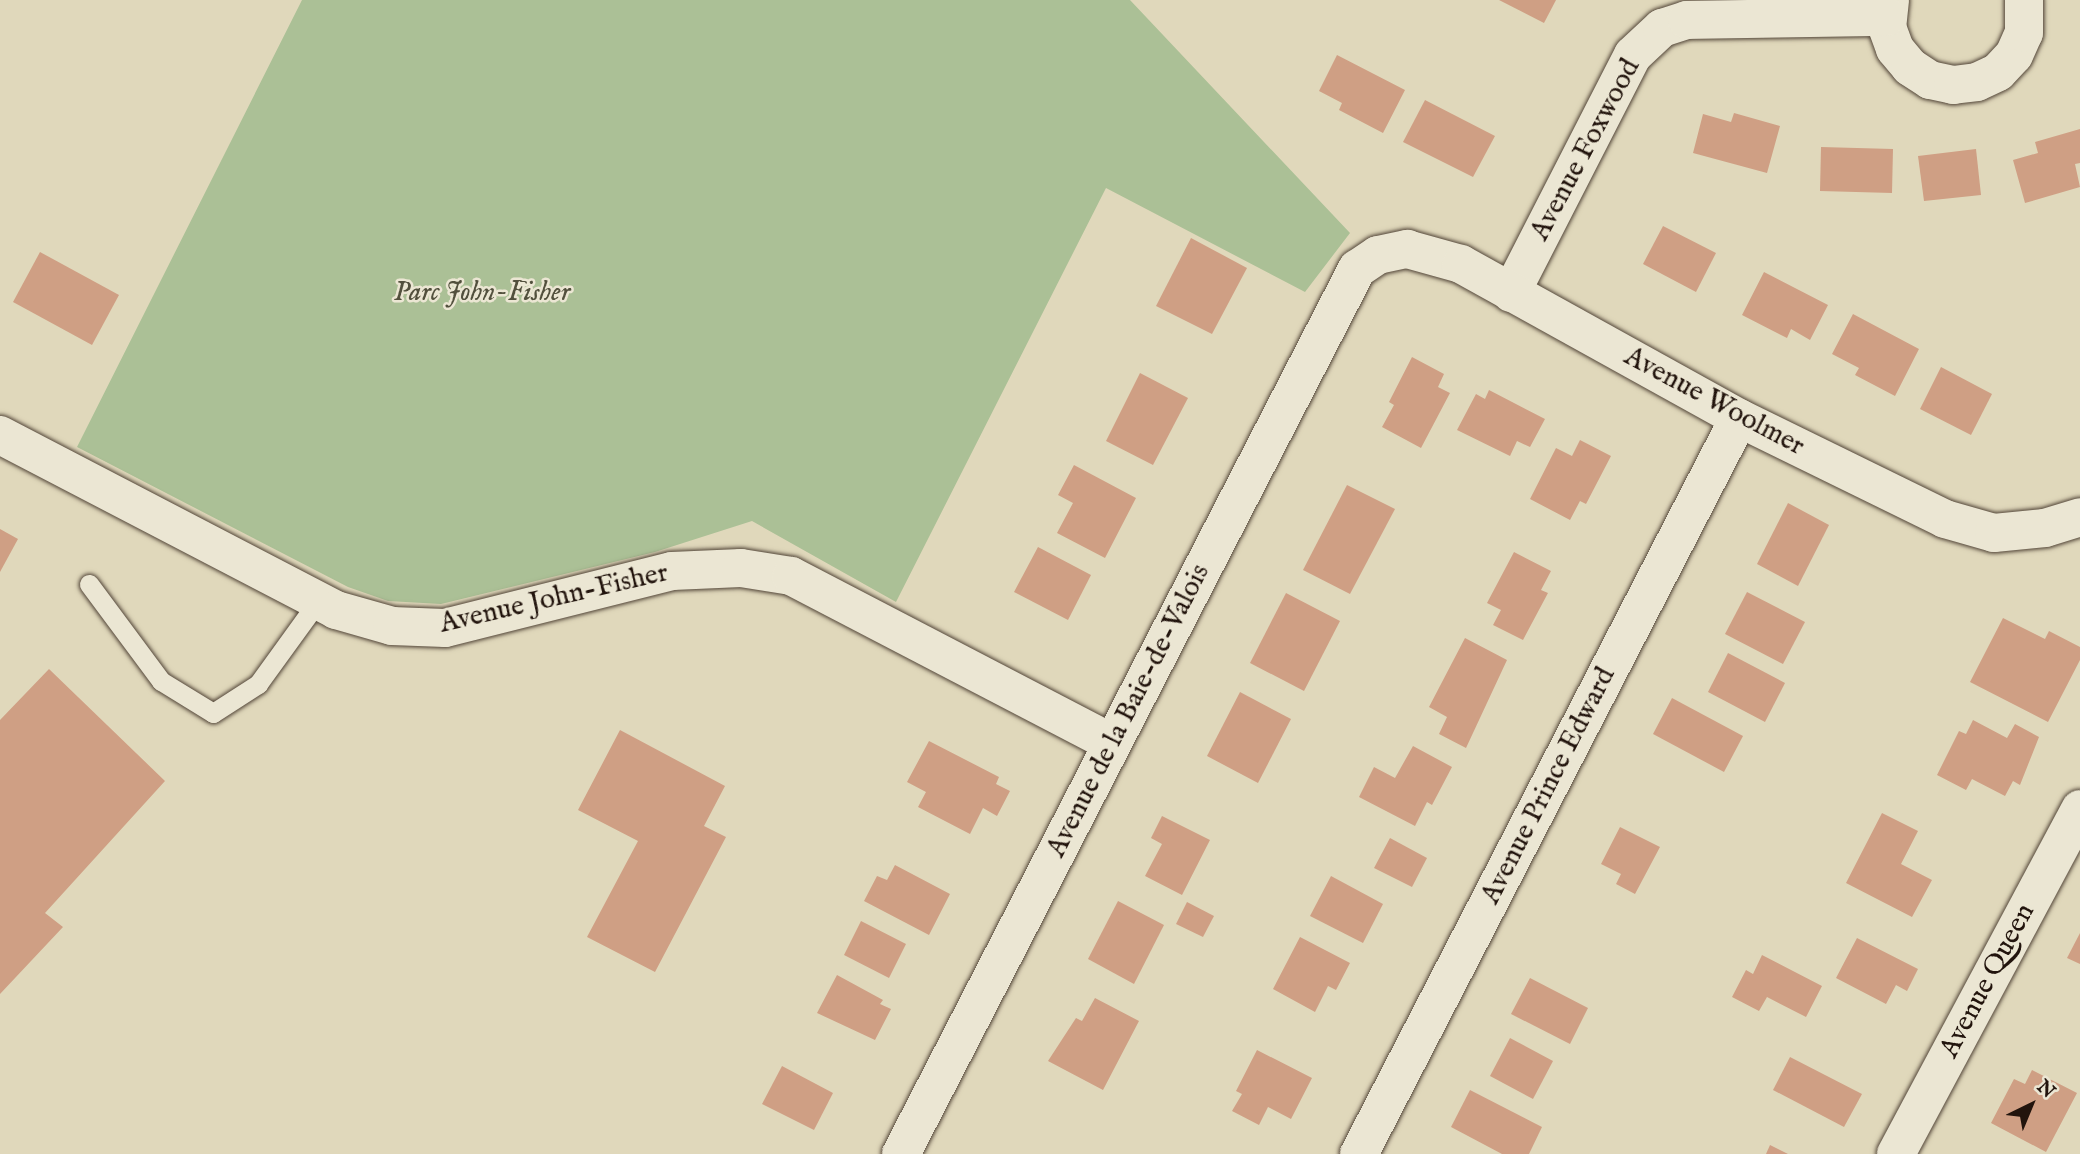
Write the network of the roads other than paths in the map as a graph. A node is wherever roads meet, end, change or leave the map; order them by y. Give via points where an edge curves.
1 (2024, 0) edge
2 (1889, 8) edge
3 (1357, 269) joint
4 (1511, 293) junction
5 (1739, 418) junction
6 (0, 435) edge
7 (2080, 517) edge
8 (89, 584) dead end
9 (318, 601) junction
10 (1112, 743) junction
11 (2080, 809) edge
12 (901, 1154) edge
13 (1359, 1154) edge
14 (1896, 1154) edge

1 - 2 street, Avenue Foxwood via 2024,33 2014,55 1998,72 1977,82 1953,85 1930,80 1910,67 1895,49
2 - 4 street, Avenue Foxwood via 1687,20 1662,28 1633,55
3 - 4 street, Avenue Woolmer via 1378,255 1407,249 1461,264
3 - 10 street, Avenue de la Baie-de-Valois
4 - 5 street, Avenue Woolmer
5 - 7 street, Avenue Woolmer via 1945,519 1994,533 2045,528
5 - 13 street, Avenue Prince Edward
6 - 9 street, Avenue John-Fisher
8 - 9 lane via 161,681 213,713 258,684
9 - 10 street, Avenue John-Fisher via 392,626 445,628 672,571 741,568 791,576
10 - 12 street, Avenue de la Baie-de-Valois
11 - 14 street, Avenue Queen

